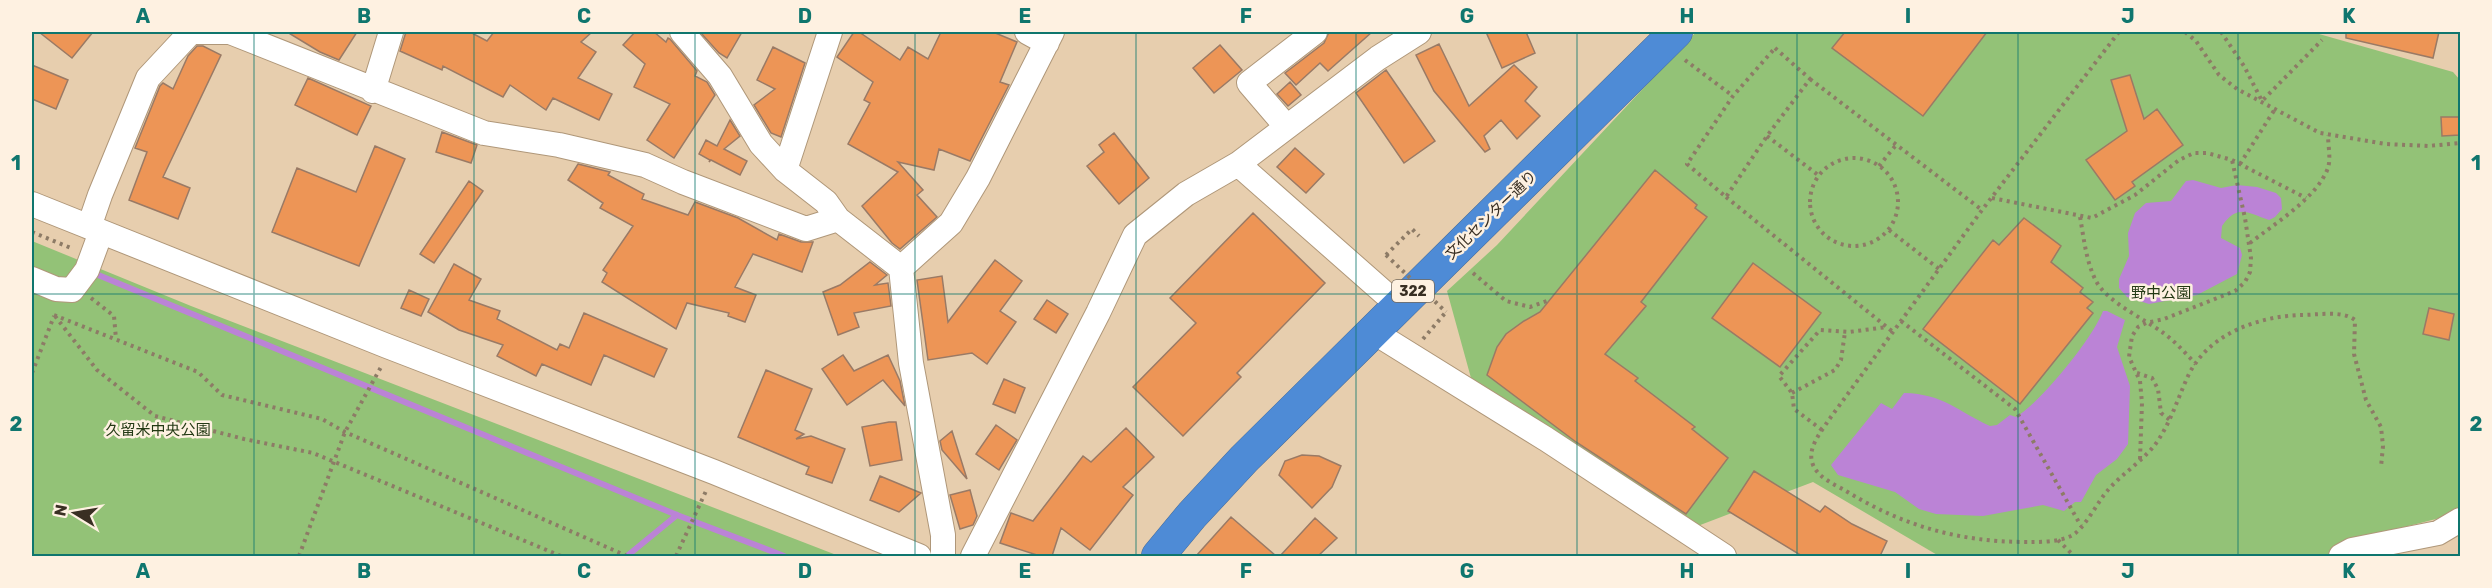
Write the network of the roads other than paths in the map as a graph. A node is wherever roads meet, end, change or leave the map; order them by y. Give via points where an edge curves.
1 (190, 32) edge
2 (391, 32) edge
3 (682, 32) edge
4 (830, 32) edge
5 (1315, 32) edge
6 (1419, 32) edge
7 (1042, 35) edge
8 (1680, 46) edge
9 (373, 91) junction
10 (1286, 126) junction
11 (1238, 164) junction
12 (785, 170) junction
13 (32, 204) edge
14 (838, 219) junction
15 (95, 229) junction
16 (901, 268) junction
17 (32, 279) edge
18 (1398, 305) junction
19 (1372, 331) junction
20 (2460, 520) edge
21 (920, 556) edge
22 (943, 556) edge
23 (973, 556) edge
24 (1158, 556) edge
25 (1724, 556) edge
26 (2341, 556) edge

1 - 9 street via 230,32
1 - 15 street via 148,78 100,195
2 - 9 street
3 - 12 street via 720,76 761,144
4 - 12 street
5 - 10 street via 1250,83
6 - 10 street
7 - 16 street via 978,178 951,223
8 - 18 highway, 文化センター通り / 322
9 - 14 street via 484,134 559,145 645,165 806,229
10 - 11 street
11 - 18 street
11 - 23 street via 1186,194 1135,235
12 - 14 street via 826,202
13 - 15 street
14 - 16 street
15 - 17 street via 87,270 72,290 56,289
15 - 21 street
16 - 22 street via 910,363 943,535
18 - 19 highway, 文化センター通り / 322
19 - 24 highway, 文化センター通り / 322 via 1245,459
19 - 25 street
20 - 26 street via 2438,533 2352,550

